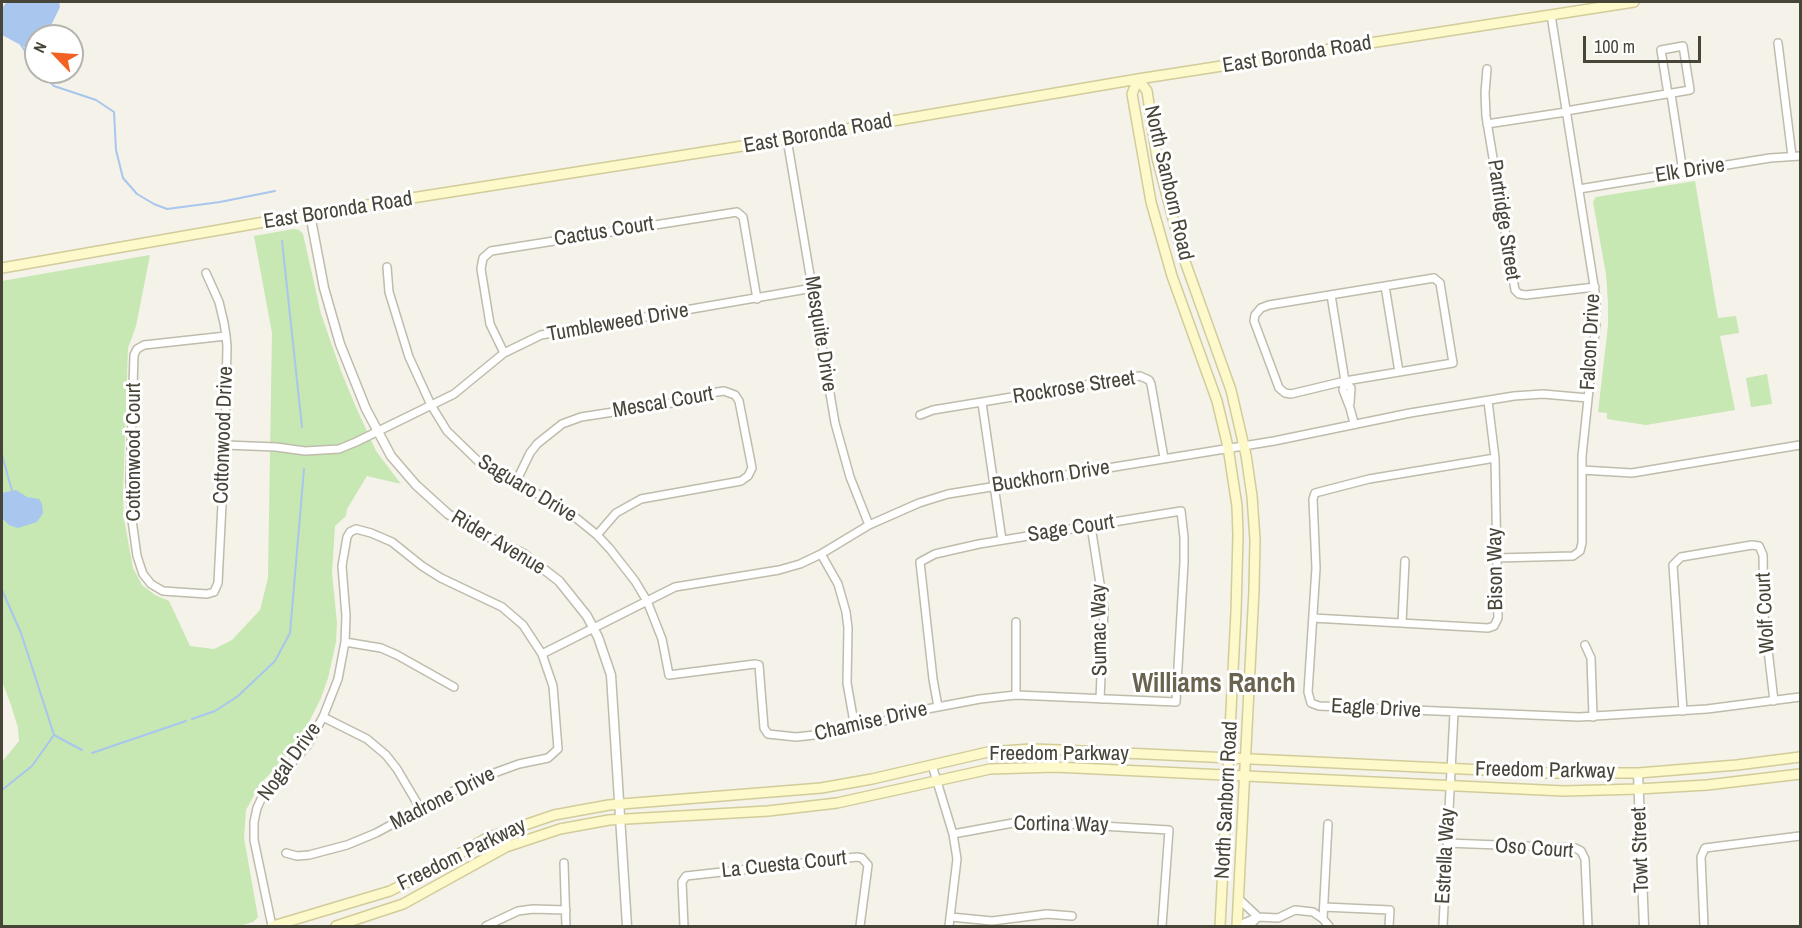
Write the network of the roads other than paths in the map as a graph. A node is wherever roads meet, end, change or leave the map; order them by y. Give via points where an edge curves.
1 (1634, 2) edge
2 (1551, 15) junction
3 (1778, 43) dead end
4 (1487, 69) dead end
5 (1138, 79) junction
6 (1670, 94) junction
7 (1566, 112) junction
8 (1487, 124) junction
9 (787, 140) junction
10 (1796, 156) edge
11 (1683, 172) junction
12 (1579, 189) junction
13 (310, 214) junction
14 (387, 267) dead end
15 (2, 268) edge
16 (206, 273) dead end
17 (1385, 286) junction
18 (1595, 287) junction
19 (813, 288) junction
20 (1331, 295) junction
21 (757, 299) junction
22 (226, 336) junction
23 (504, 353) junction
24 (1399, 372) junction
25 (1345, 381) junction
26 (1588, 398) junction
27 (1488, 401) junction
28 (982, 402) junction
29 (431, 405) junction
30 (920, 415) dead end
31 (1354, 423) junction
32 (377, 432) junction
33 (225, 445) junction
34 (1244, 445) junction
35 (1800, 446) edge
36 (1228, 447) junction
37 (1164, 458) junction
38 (1496, 458) junction
39 (1582, 470) junction
40 (515, 484) junction
41 (995, 486) junction
42 (869, 525) junction
43 (1091, 526) junction
44 (352, 531) joint
45 (597, 535) junction
46 (1002, 540) junction
47 (821, 554) junction
48 (1496, 558) junction
49 (1405, 561) dead end
50 (207, 594) joint
51 (647, 601) junction
52 (1313, 618) junction
53 (1016, 622) dead end
54 (1402, 623) junction
55 (594, 628) junction
56 (345, 642) junction
57 (1585, 645) dead end
58 (542, 654) junction
59 (454, 687) dead end
60 (1016, 695) junction
61 (1800, 697) edge
62 (1100, 699) junction
63 (1774, 701) junction
64 (1176, 702) joint
65 (938, 707) junction
66 (1683, 711) junction
67 (1454, 712) junction
68 (323, 717) junction
69 (1593, 717) junction
70 (855, 728) junction
71 (1800, 757) edge
72 (1229, 759) junction
73 (1246, 759) junction
74 (932, 765) junction
75 (1450, 769) junction
76 (1638, 773) junction
77 (1800, 774) edge
78 (1228, 775) junction
79 (1245, 776) junction
80 (936, 780) junction
81 (1449, 786) junction
82 (1638, 789) junction
83 (620, 804) junction
84 (420, 808) junction
85 (621, 820) junction
86 (1328, 824) dead end
87 (953, 834) junction
88 (1800, 836) edge
89 (1447, 843) junction
90 (286, 853) dead end
91 (564, 863) dead end
92 (1239, 899) junction
93 (1324, 907) junction
94 (566, 910) junction
95 (951, 916) junction
96 (1072, 916) dead end
97 (1258, 917) junction
98 (1323, 919) junction
99 (1237, 926) edge
100 (273, 927) edge
101 (336, 927) edge
102 (486, 927) edge
103 (566, 927) edge
104 (627, 927) edge
105 (684, 927) edge
106 (860, 927) edge
107 (949, 927) edge
108 (1162, 927) edge
109 (1220, 927) edge
110 (1249, 927) edge
111 (1329, 927) edge
112 (1389, 927) edge
113 (1443, 927) edge
114 (1588, 927) edge
115 (1644, 927) edge
116 (1704, 927) edge

1 - 2 main road, East Boronda Road
2 - 5 main road, East Boronda Road
2 - 7 street, Falcon Drive
3 - 10 street
4 - 8 street, Partridge Street
5 - 9 main road, East Boronda Road
5 - 34 main road, North Sanborn Road via 1147,91 1157,158 1182,253 1231,390
5 - 36 main road, North Sanborn Road via 1132,94 1151,202
6 - 6 street via 1661,50 1683,46 1690,90
6 - 7 street
6 - 11 street
7 - 8 street
7 - 12 street, Falcon Drive
8 - 18 street, Partridge Street via 1515,290 1526,296
9 - 13 main road, East Boronda Road
9 - 19 street, Mesquite Drive
10 - 11 street, Elk Drive
11 - 12 street, Elk Drive
12 - 18 street, Falcon Drive
13 - 15 main road, East Boronda Road
13 - 32 street, Rider Avenue via 338,337
14 - 29 street, Saguaro Drive via 388,292 409,357
16 - 22 street, Cottonwood Drive via 219,302
17 - 20 street
17 - 24 street
17 - 24 street via 1434,278 1440,283 1453,363
18 - 26 street, Falcon Drive via 1596,323
19 - 21 street, Tumbleweed Drive
19 - 42 street, Mesquite Drive via 837,432
20 - 25 street
20 - 25 street via 1263,306 1254,321 1278,386 1284,392 1291,394
21 - 23 street, Tumbleweed Drive via 555,332
21 - 23 street, Cactus Court via 743,217 737,212 491,251 483,258 481,268 490,324
22 - 33 street, Cottonwood Drive
22 - 50 street, Cottonwood Court via 144,345 134,356 130,496 139,564 145,577 159,589
23 - 29 street, Tumbleweed Drive via 454,393
24 - 25 street
25 - 31 street via 1351,388
26 - 27 street, Buckhorn Drive via 1543,394
26 - 39 street, Falcon Drive
27 - 31 street, Buckhorn Drive
27 - 38 street, Bison Way
28 - 30 street, Rockrose Street
28 - 37 street, Rockrose Street via 1140,376 1151,384
28 - 41 street
29 - 32 street, Tumbleweed Drive
29 - 40 street, Saguaro Drive via 464,449
31 - 34 street, Buckhorn Drive
32 - 33 street, Tumbleweed Drive via 348,446 319,451
32 - 55 street, Rider Avenue via 399,466 427,497 470,528 537,562 570,593
33 - 50 street, Cottonwood Drive via 218,583 216,590
34 - 36 street, Buckhorn Drive
34 - 73 main road, North Sanborn Road via 1252,496 1255,562
35 - 39 street via 1632,473
36 - 37 street, Buckhorn Drive
36 - 72 main road, North Sanborn Road via 1238,535
37 - 41 street, Buckhorn Drive
38 - 48 street, Bison Way
38 - 52 street, Eagle Drive via 1397,474 1315,493
39 - 48 street, Falcon Drive via 1583,539 1578,553
40 - 45 street, Saguaro Drive via 549,499
40 - 45 street, Mescal Court via 537,444 562,424 581,417 685,401 717,392 735,395 752,468 748,476 741,482 641,499 616,513
41 - 42 street, Buckhorn Drive via 933,498
41 - 46 street
42 - 47 street, Buckhorn Drive
43 - 46 street, Sage Court
43 - 62 street, Sumac Way via 1104,609
43 - 64 street, Sage Court via 1181,511 1184,562
44 - 56 street, Nogal Drive via 347,537 342,566
44 - 58 street, Madrone Drive via 386,538 430,572 502,607 523,625
45 - 51 street, Saguaro Drive via 635,580
46 - 65 street, Sage Court via 950,549 920,562
47 - 51 street, Buckhorn Drive via 789,567 675,587
47 - 70 street via 838,584 846,612 847,683
48 - 54 street, Bison Way via 1498,618 1494,626
49 - 54 street
51 - 55 street, Buckhorn Drive
51 - 70 street, Chamise Drive via 662,639 669,675 755,664 760,668 764,728 768,734 812,736
52 - 54 street, Bison Way
52 - 67 street, Eagle Drive via 1308,692 1311,703
53 - 60 street
55 - 58 street, Buckhorn Drive
55 - 83 street, Rider Avenue via 611,675
56 - 59 street via 381,648
56 - 68 street, Nogal Drive via 338,679
57 - 69 street via 1591,658
58 - 84 street, Madrone Drive via 554,686 556,753 488,774
60 - 62 street, Chamise Drive
60 - 65 street, Chamise Drive
61 - 63 street, Eagle Drive
62 - 64 street, Chamise Drive
63 - 66 street, Eagle Drive
63 - 66 street, Wolf Court via 1764,616 1763,555 1759,546 1752,545 1682,557 1673,565
65 - 70 street, Chamise Drive
66 - 69 street, Eagle Drive
67 - 69 street, Eagle Drive
67 - 75 street, Estrella Way
68 - 84 street via 367,739 386,755
68 - 100 street, Nogal Drive via 306,746 263,795 257,808 254,840
71 - 76 main road, Freedom Parkway
72 - 73 main road, Freedom Parkway
72 - 74 main road, Freedom Parkway via 1031,749 988,752
72 - 78 main road, North Sanborn Road
73 - 75 main road, Freedom Parkway
73 - 79 main road, North Sanborn Road
74 - 80 street
74 - 83 main road, Freedom Parkway via 795,792
75 - 76 main road, Freedom Parkway
75 - 81 street, Estrella Way
76 - 82 street, Towt Street
77 - 82 main road, Freedom Parkway
78 - 79 main road, Freedom Parkway
78 - 80 main road, Freedom Parkway via 1022,766
78 - 109 main road, North Sanborn Road
79 - 81 main road, Freedom Parkway
79 - 92 main road, North Sanborn Road
80 - 85 main road, Freedom Parkway via 870,797 807,807
80 - 87 street
81 - 82 main road, Freedom Parkway via 1564,791
81 - 89 street, Estrella Way
82 - 115 street, Towt Street
83 - 85 street, Rider Avenue
83 - 100 main road, Freedom Parkway via 564,812 512,828 390,891
84 - 90 street, Madrone Drive via 348,845 309,855
85 - 101 main road, Freedom Parkway via 560,829 506,848 403,904
85 - 104 street, Rider Avenue
86 - 93 street
87 - 95 street via 957,872
87 - 108 street, Cortina Way via 1034,822 1169,830
88 - 116 street via 1705,849 1701,857
89 - 113 street, Estrella Way
89 - 114 street, Oso Court via 1581,851 1585,859
91 - 94 street
92 - 97 street
92 - 99 main road, North Sanborn Road
93 - 98 street
93 - 112 street via 1390,910
94 - 102 street via 518,911
94 - 103 street
95 - 96 street via 992,921 1047,914
95 - 107 street
97 - 98 street via 1278,918 1300,910
97 - 99 street
97 - 110 street
98 - 111 street
105 - 106 street, La Cuesta Court via 682,882 686,876 856,857 868,865

